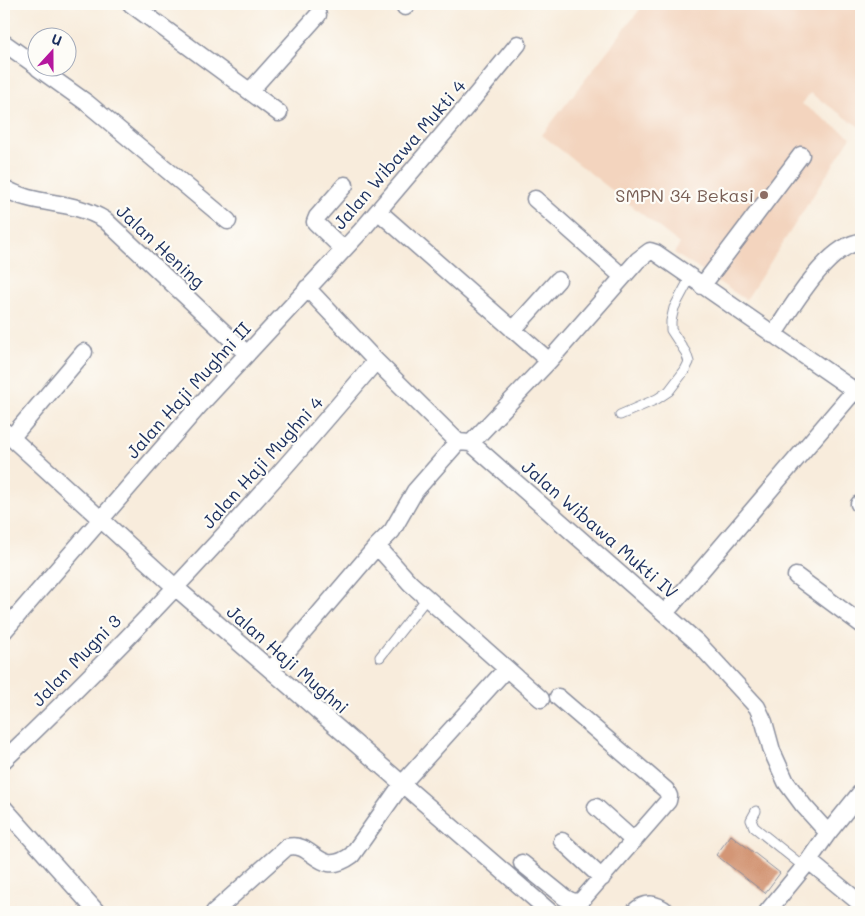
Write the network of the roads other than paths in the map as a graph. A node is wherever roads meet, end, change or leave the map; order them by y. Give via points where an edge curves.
1 (131, 4) edge
2 (318, 15) dead end
3 (4, 43) edge
4 (518, 44) dead end
5 (28, 60) edge
6 (53, 78) edge
7 (250, 92) junction
8 (279, 113) dead end
9 (801, 155) dead end
10 (345, 185) dead end
11 (4, 188) edge
12 (535, 200) dead end
13 (378, 211) junction
14 (228, 221) dead end
15 (860, 241) edge
16 (343, 249) junction
17 (623, 277) junction
18 (558, 280) dead end
19 (696, 282) junction
20 (307, 288) junction
21 (513, 330) junction
22 (773, 335) junction
23 (84, 352) dead end
24 (247, 354) junction
25 (376, 361) junction
26 (549, 361) junction
27 (858, 393) edge
28 (620, 415) dead end
29 (7, 434) edge
30 (464, 443) junction
31 (100, 520) junction
32 (377, 546) junction
33 (796, 576) dead end
34 (175, 587) junction
35 (427, 598) junction
36 (665, 613) junction
37 (861, 624) edge
38 (4, 631) edge
39 (380, 657) dead end
40 (506, 669) junction
41 (270, 670) junction
42 (558, 696) dead end
43 (541, 699) dead end
44 (4, 760) edge
45 (402, 784) junction
46 (861, 792) edge
47 (596, 807) dead end
48 (4, 808) edge
49 (756, 811) dead end
50 (828, 833) junction
51 (562, 841) dead end
52 (634, 841) junction
53 (522, 863) dead end
54 (807, 864) junction
55 (602, 878) junction
56 (861, 904) edge
57 (586, 907) edge
58 (97, 912) edge
59 (214, 912) edge
60 (550, 912) edge
61 (634, 912) edge
62 (667, 912) edge
63 (767, 912) edge

1 - 7 street
2 - 7 street
3 - 5 street
4 - 13 street, Jalan Wibawa Mukti 4
6 - 14 street
7 - 8 street
9 - 19 street
10 - 16 street via 315,222
11 - 24 street, Jalan Hening via 23,197 78,207 104,220
12 - 17 street
13 - 16 street, Jalan Wibawa Mukti 4
13 - 21 street
15 - 22 street via 832,256
16 - 20 street, Jalan Wibawa Mukti 4
17 - 19 street via 650,251
17 - 26 street
18 - 21 street
19 - 22 street
19 - 28 lane via 674,308 671,321 671,330 689,362 685,370 669,391
20 - 24 street, Jalan Haji Mughni II
20 - 25 street, Jalan Wibawa Mukti IV
21 - 26 street
22 - 27 street
23 - 29 street
24 - 31 street, Jalan Haji Mughni II
25 - 30 street, Jalan Wibawa Mukti IV
25 - 34 street, Jalan Haji Mughni 4 via 280,474
26 - 30 street
27 - 36 street
29 - 31 street, Jalan Haji Mughni
30 - 32 street via 415,491 392,531
30 - 36 street, Jalan Wibawa Mukti IV
31 - 34 street, Jalan Haji Mughni
31 - 38 street, Jalan Haji Mughni II
32 - 35 street
32 - 41 street
33 - 37 street
34 - 41 street, Jalan Haji Mughni
34 - 44 street, Jalan Mugni 3 via 62,705
35 - 39 lane
35 - 40 street
36 - 50 street, Jalan Wibawa Mukti IV via 697,642 757,707 786,782
40 - 43 street
40 - 45 street
41 - 45 street, Jalan Haji Mughni
42 - 52 street via 666,790 668,802
45 - 59 street via 352,854 341,863 329,864 298,847 286,847
45 - 60 street, Jalan Haji Mughni
46 - 50 street
47 - 52 street
48 - 58 street
49 - 54 lane via 751,820 754,827
50 - 54 street
51 - 55 street
52 - 55 street
53 - 57 street via 564,897
54 - 56 street
54 - 63 street
55 - 57 street
61 - 62 street via 649,904

